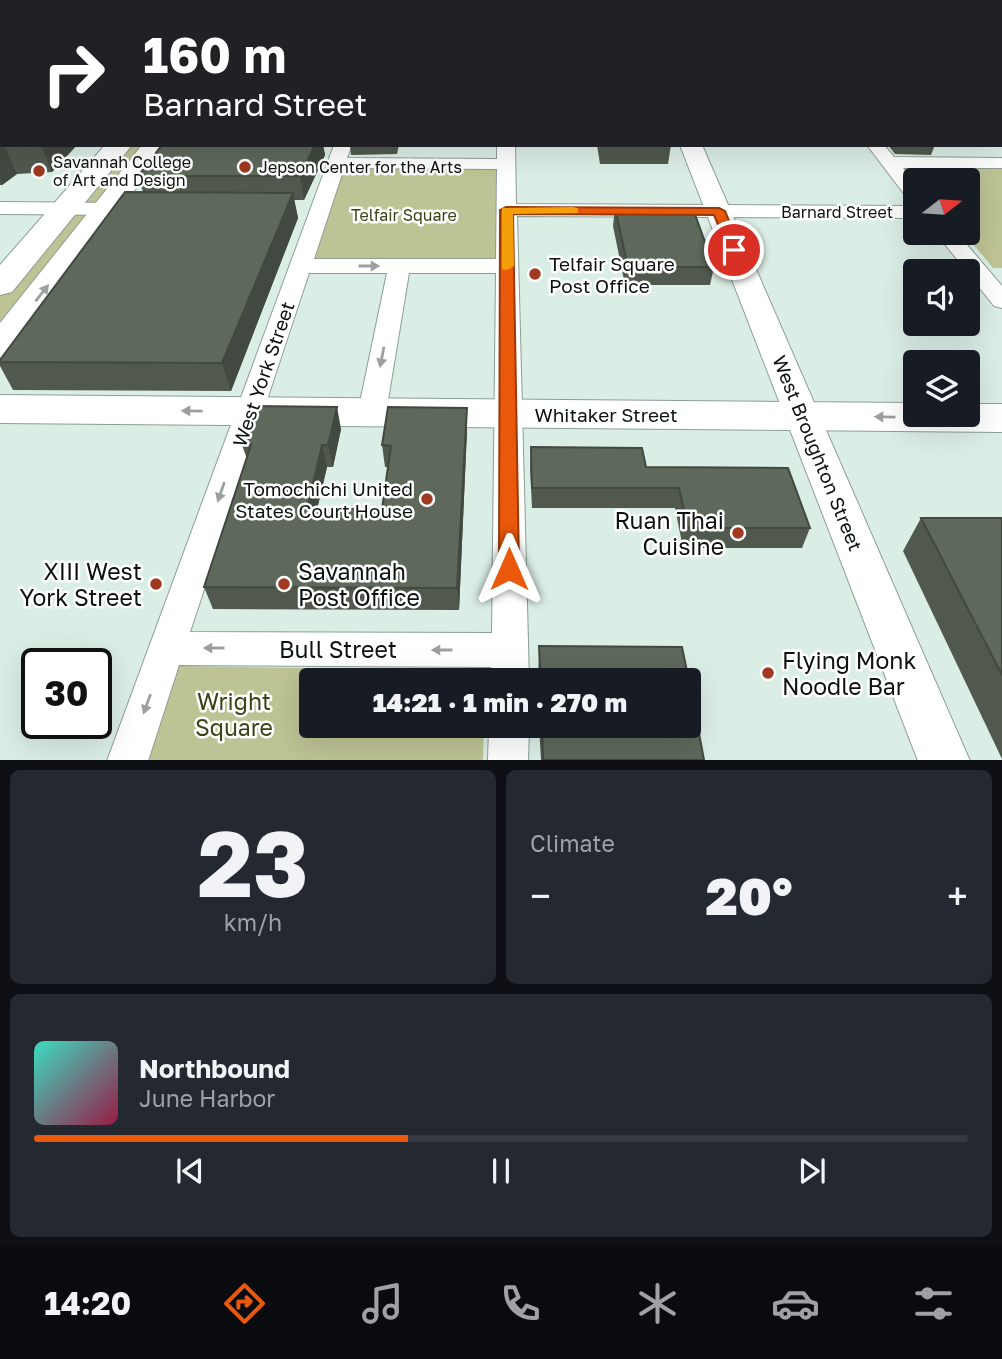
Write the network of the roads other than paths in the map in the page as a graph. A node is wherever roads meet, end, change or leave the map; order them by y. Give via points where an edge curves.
1 (117, 147) edge
2 (153, 147) edge
3 (692, 147) edge
4 (877, 147) edge
5 (340, 154) edge
6 (417, 154) edge
7 (506, 155) edge
8 (889, 162) junction
9 (1002, 163) edge
10 (903, 180) edge
11 (0, 208) edge
12 (65, 208) junction
13 (107, 208) junction
14 (147, 209) edge
15 (311, 209) joint
16 (506, 210) junction
17 (719, 211) junction
18 (903, 212) edge
19 (956, 245) edge
20 (968, 259) edge
21 (300, 266) junction
22 (399, 266) junction
23 (507, 267) junction
24 (980, 271) edge
25 (1002, 272) edge
26 (980, 274) edge
27 (0, 285) edge
28 (1002, 301) edge
29 (0, 347) edge
30 (0, 409) edge
31 (249, 411) junction
32 (372, 412) junction
33 (508, 414) junction
34 (803, 416) junction
35 (1002, 418) edge
36 (166, 648) junction
37 (510, 665) edge
38 (509, 738) edge
39 (127, 760) edge
40 (509, 760) edge
41 (944, 760) edge

1 - 12 main road
2 - 13 main road
3 - 17 street, West Broughton Street
4 - 8 street
5 - 6 street
5 - 15 street, West York Street
6 - 7 street
7 - 16 street
8 - 9 street
8 - 10 street
11 - 12 street
12 - 13 street
12 - 27 main road
13 - 14 street
29 -> 13 main road
15 - 21 street, West York Street
16 - 17 street, Barnard Street
16 - 23 street
17 - 18 street, Barnard Street
17 - 34 street, West Broughton Street
19 - 20 street
21 -> 22 street
21 - 31 street, West York Street
22 - 23 street
22 -> 32 street
23 - 33 street
24 - 25 street
26 - 28 street
31 -> 30 main road, Whitaker Street
31 - 32 main road, Whitaker Street
31 -> 36 street, West York Street
32 - 33 main road, Whitaker Street
33 - 34 main road, Whitaker Street
33 - 37 street
35 -> 34 main road, Whitaker Street
34 - 41 street, West Broughton Street
37 -> 36 street, Bull Street
36 -> 39 street, West York Street
38 - 40 street

